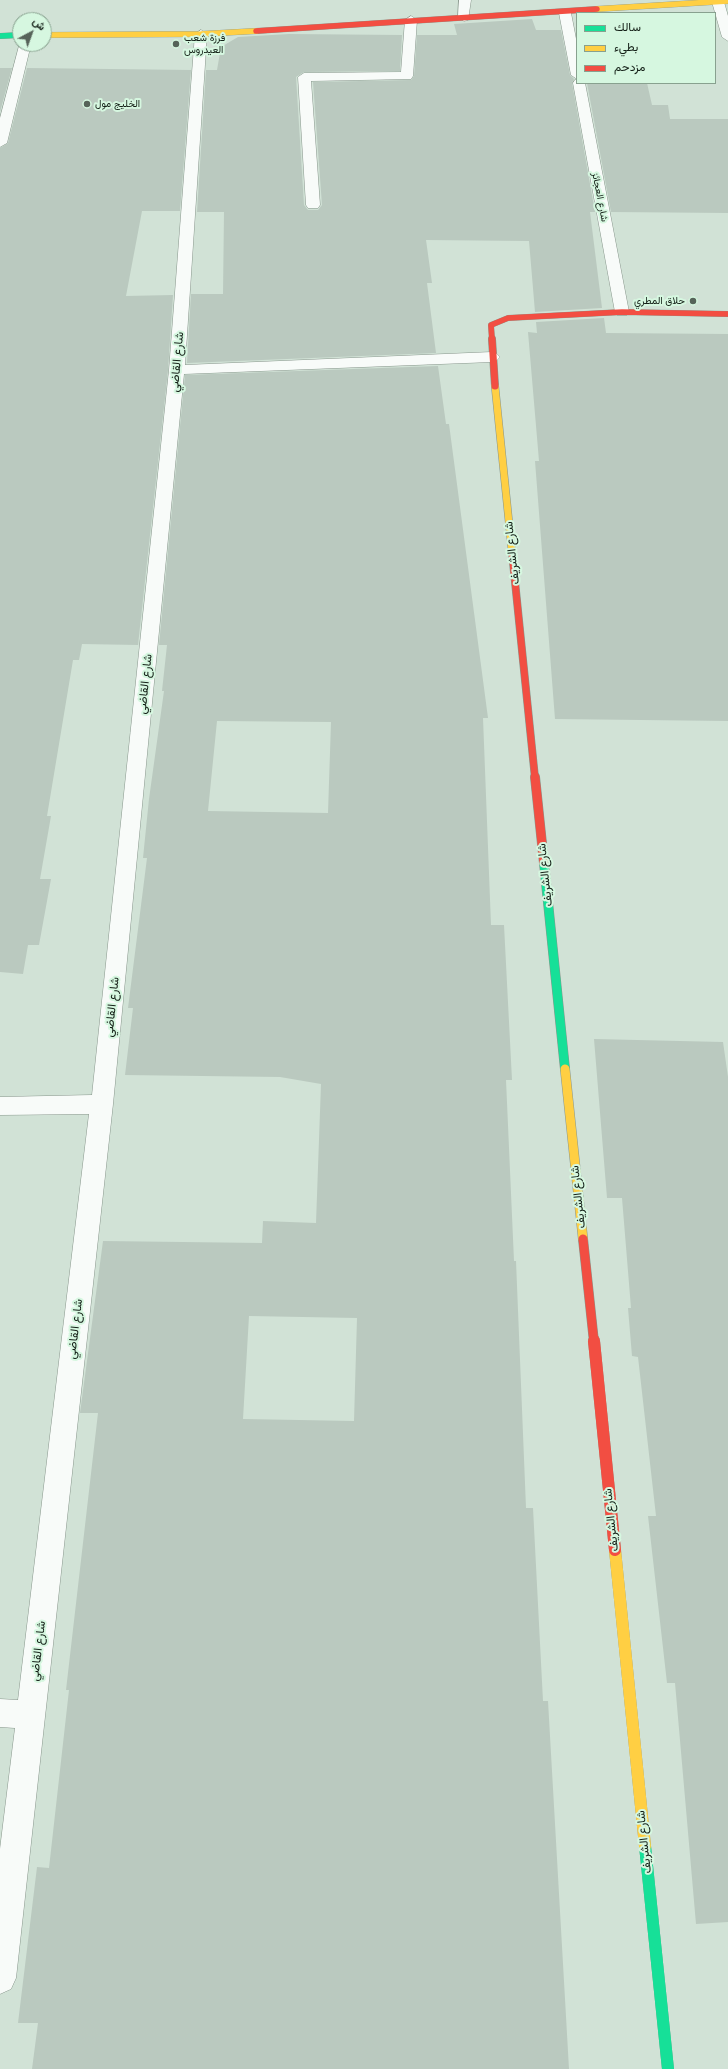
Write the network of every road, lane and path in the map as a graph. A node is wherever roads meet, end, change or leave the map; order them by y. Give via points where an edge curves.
1 (465, 0) edge
2 (721, 1) edge
3 (565, 12) junction
4 (464, 17) junction
5 (411, 20) junction
6 (201, 34) junction
7 (52, 35) edge
8 (0, 36) edge
9 (12, 36) edge
10 (728, 37) edge
11 (23, 52) edge
12 (576, 70) edge
13 (578, 84) edge
14 (0, 143) edge
15 (313, 204) dead end
16 (622, 312) junction
17 (728, 314) edge
18 (492, 357) junction
19 (177, 370) junction
20 (102, 1104) junction
21 (0, 1106) edge
22 (0, 1713) edge
23 (30, 1714) junction
24 (0, 1978) edge
25 (668, 2069) edge

1 - 4 street
2 - 3 street
2 - 10 street
3 - 4 street
3 - 12 street
4 - 5 street
5 - 6 street
5 - 15 street via 407,76 304,77
6 - 7 street
6 - 19 street, شارع القاضي
8 - 9 street
11 - 14 street
13 - 16 street, شارع العجائز
16 - 17 street
16 - 18 street, شارع الشريف via 508,318 491,325
18 - 19 street
18 - 25 street, شارع الشريف
19 - 20 street, شارع القاضي
20 - 21 street
20 - 23 street, شارع القاضي
22 - 23 street
23 - 24 street, شارع القاضي

